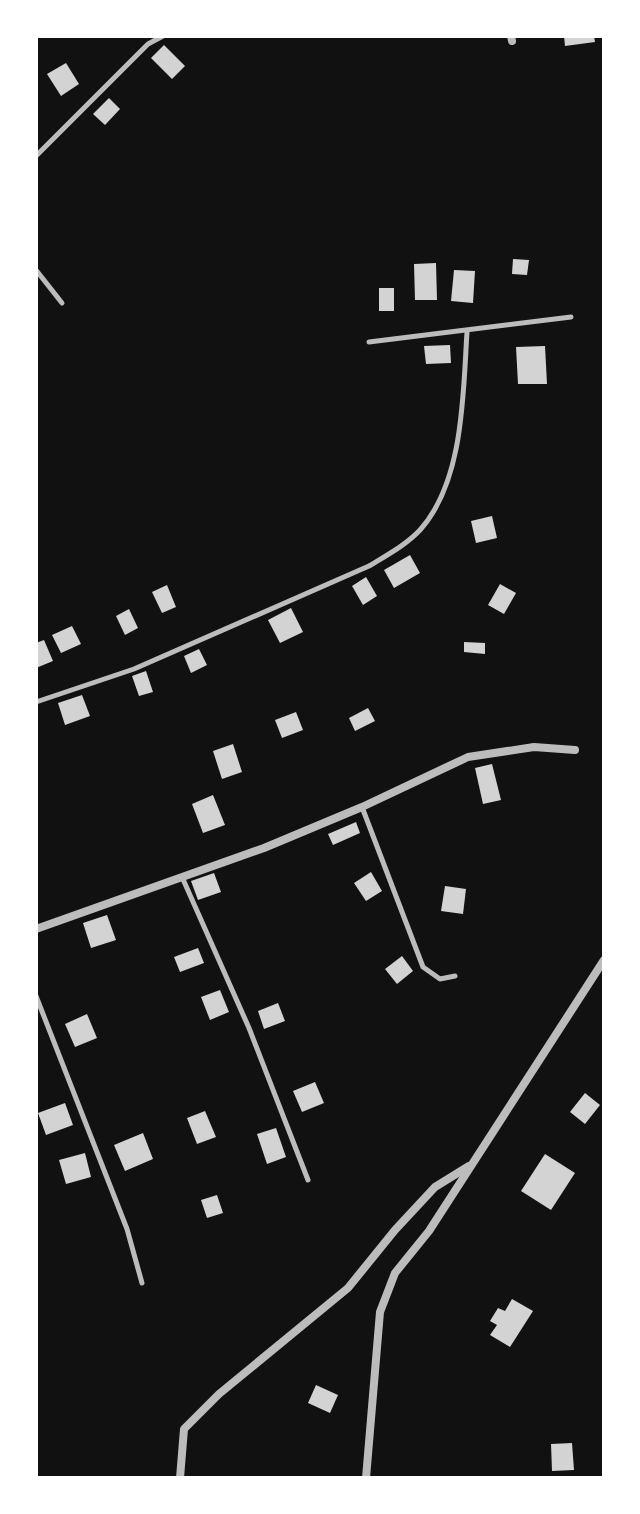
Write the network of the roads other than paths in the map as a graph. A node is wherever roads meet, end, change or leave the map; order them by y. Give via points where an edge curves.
1 (163, 36) edge
2 (36, 156) edge
3 (36, 270) edge
4 (62, 303) dead end
5 (571, 317) dead end
6 (467, 332) junction
7 (369, 342) dead end
8 (36, 702) edge
9 (575, 750) dead end
10 (362, 807) junction
11 (182, 877) junction
12 (36, 929) edge
13 (604, 960) edge
14 (455, 976) dead end
15 (36, 996) edge
16 (474, 1164) junction
17 (308, 1180) dead end
18 (142, 1283) dead end
19 (180, 1478) edge
20 (366, 1478) edge

1 - 2 lane via 148,44
3 - 4 lane
5 - 6 lane
6 - 7 lane
6 - 8 lane via 453,465 436,508 400,548 134,669
9 - 10 street via 534,747 468,757
10 - 11 street
10 - 14 lane via 423,967 440,979
11 - 12 street
11 - 17 lane
13 - 16 street
15 - 18 lane via 127,1229
16 - 19 street via 435,1187 348,1288 184,1429
16 - 20 street via 395,1273 380,1312

